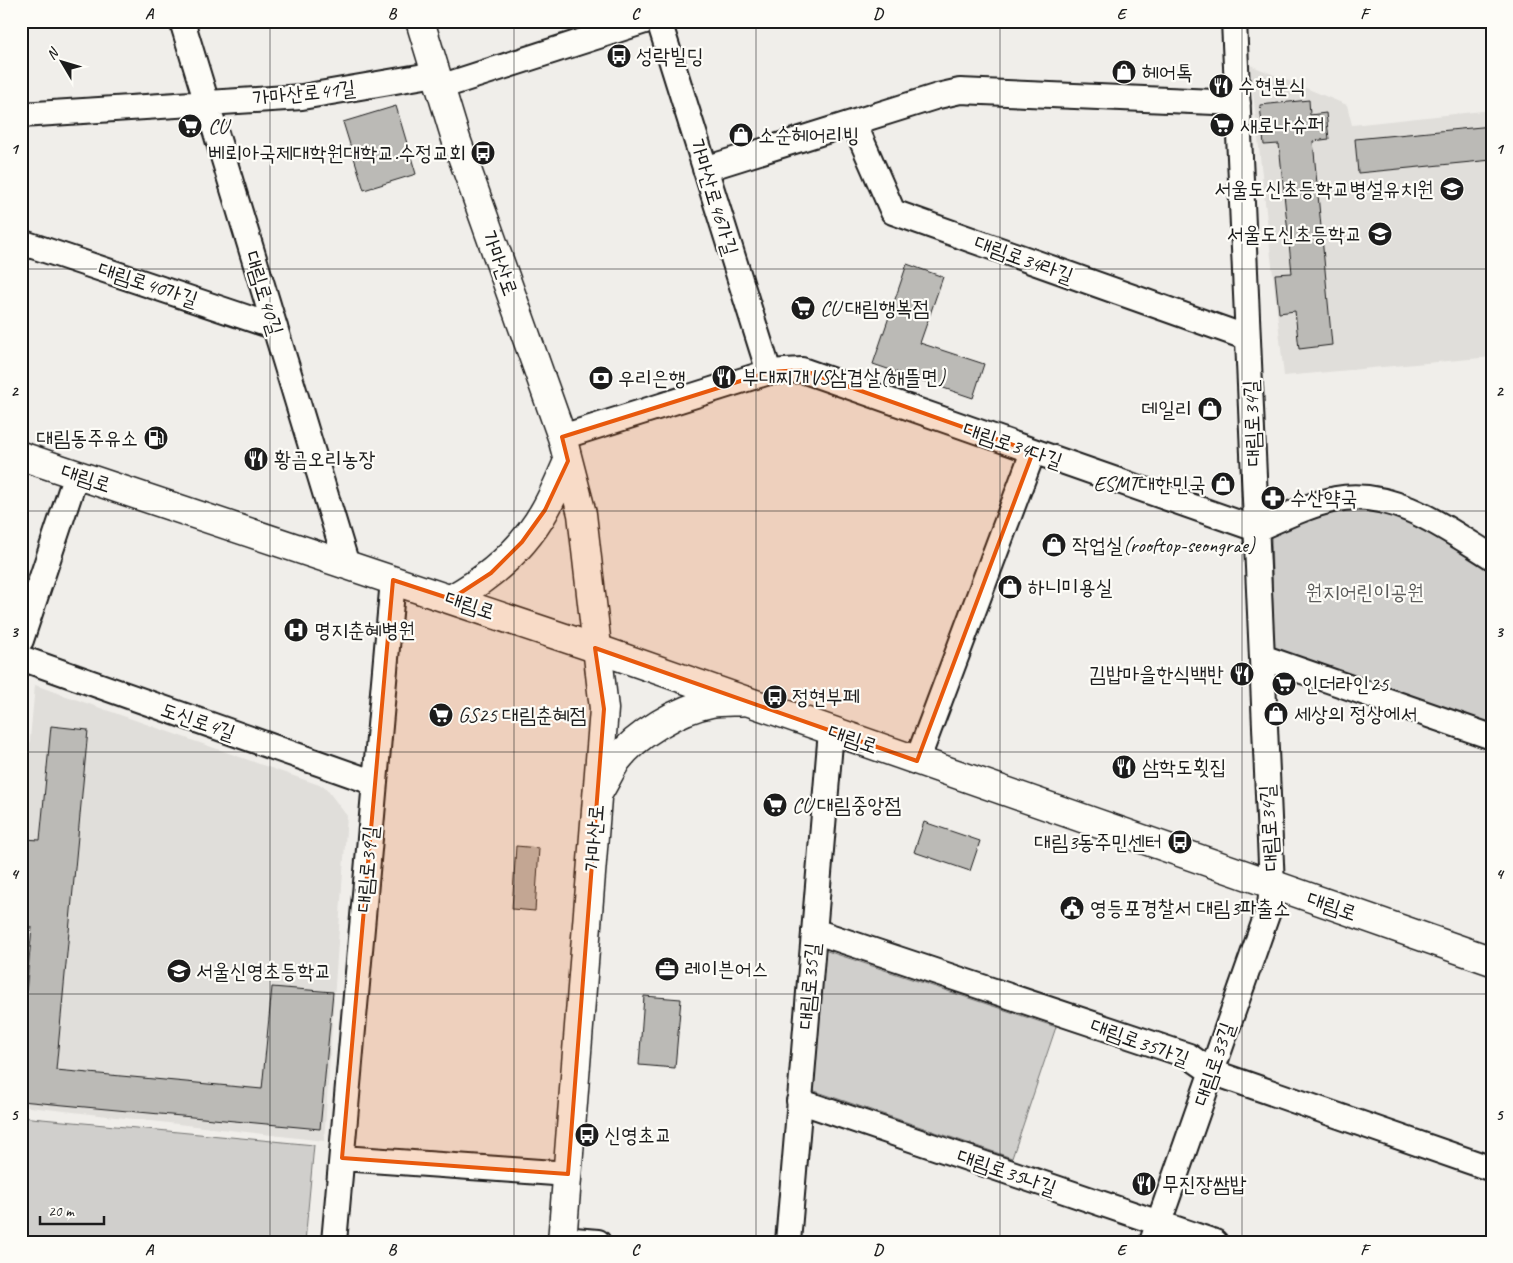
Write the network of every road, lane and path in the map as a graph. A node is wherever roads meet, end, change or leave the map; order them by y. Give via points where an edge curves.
1 (182, 21) edge
2 (420, 21) edge
3 (645, 21) edge
4 (659, 21) edge
5 (1234, 21) edge
6 (438, 80) junction
7 (206, 102) junction
8 (1238, 103) junction
9 (21, 115) edge
10 (854, 123) junction
11 (705, 169) junction
12 (21, 242) edge
13 (275, 327) junction
14 (1248, 338) junction
15 (770, 372) junction
16 (565, 449) junction
17 (1033, 452) junction
18 (21, 456) edge
19 (76, 475) junction
20 (1256, 529) junction
21 (1492, 557) edge
22 (347, 565) junction
23 (393, 580) junction
24 (451, 599) junction
25 (21, 640) edge
26 (596, 648) junction
27 (1262, 657) junction
28 (21, 658) edge
29 (746, 701) junction
30 (831, 731) junction
31 (1492, 737) edge
32 (917, 762) junction
33 (375, 783) junction
34 (597, 796) junction
35 (1272, 886) junction
36 (814, 931) junction
37 (1492, 961) edge
38 (1212, 1072) junction
39 (799, 1101) junction
40 (342, 1158) junction
41 (1492, 1169) edge
42 (568, 1174) junction
43 (1156, 1232) edge
44 (562, 1240) edge
45 (334, 1242) edge
46 (598, 1242) edge
47 (788, 1242) edge
48 (1215, 1242) edge

1 - 7 street, 대림로40길
2 - 6 main road, 가마산로
3 - 6 street
4 - 11 street, 가마산로46가길
5 - 8 street, 대림로34길
6 - 7 street, 가마산로41길 via 302,97
6 - 16 main road, 가마산로
7 - 9 street, 가마산로41길
7 - 13 street, 대림로40길
8 - 10 street via 960,91
8 - 14 street, 대림로34길
10 - 11 street
10 - 14 street, 대림로34라길 via 893,212
11 - 15 street, 가마산로46가길
12 - 13 street, 대림로40가길
13 - 22 street, 대림로40길
14 - 20 street, 대림로34길
15 - 16 street
15 - 17 street, 대림로34다길 via 802,370
16 - 24 main road via 545,510 522,542 491,572
16 - 26 main road, 가마산로 via 582,514
17 - 20 street, 대림로34다길
17 - 32 street
18 - 19 main road, 대림로
19 - 22 main road, 대림로
19 - 25 street
20 - 21 street via 1337,499 1374,500 1412,511
20 - 27 street, 대림로34길
22 - 23 main road, 대림로
23 - 24 main road, 대림로
23 - 33 street, 대림로39길
24 - 26 main road, 대림로
26 - 29 main road, 대림로
26 - 34 main road, 가마산로 via 604,709
27 - 31 street
27 - 35 street, 대림로34길
28 - 33 street, 도신로4길
29 - 30 main road, 대림로
29 - 34 main road via 711,703 683,712 660,725 634,742 617,760
30 - 32 main road, 대림로
30 - 36 street, 대림로35길
32 - 35 main road, 대림로
33 - 40 street, 대림로39길
34 - 42 main road, 가마산로
35 - 37 main road, 대림로
35 - 38 street, 대림로33길 via 1270,906
36 - 38 street, 대림로35가길 via 1189,1056
36 - 39 street, 대림로35길
38 - 41 street, 대림로35가길
38 - 43 street, 대림로33길
39 - 43 street, 대림로35나길
39 - 47 street, 대림로35길
40 - 42 street
40 - 45 street, 대림로39길
42 - 44 main road, 가마산로
43 - 48 street, 대림로35나길
44 - 46 street

